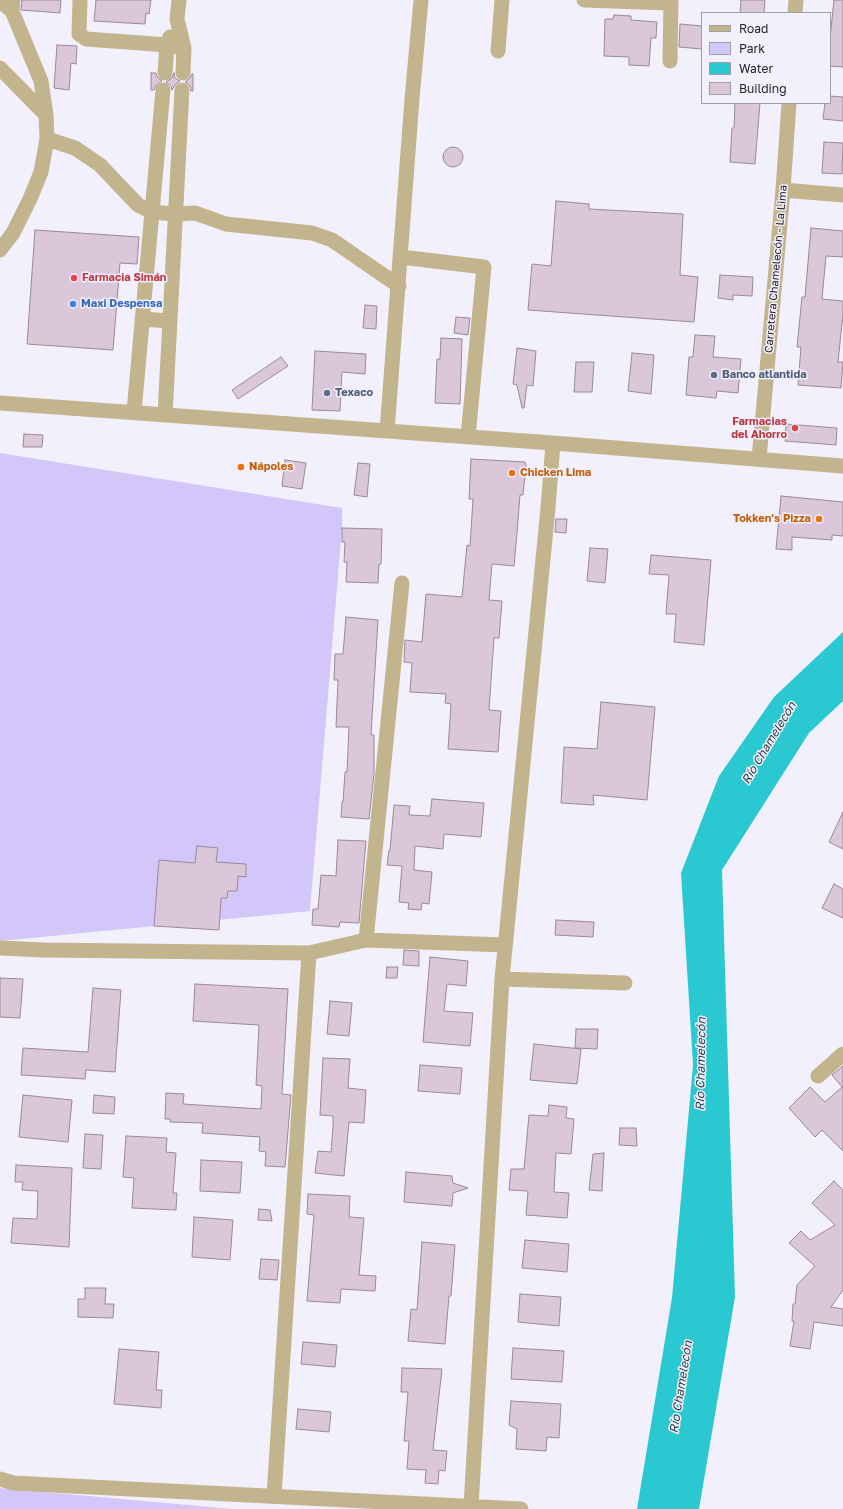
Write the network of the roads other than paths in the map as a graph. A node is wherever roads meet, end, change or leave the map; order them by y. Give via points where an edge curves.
1 (80, 0) edge
2 (179, 0) edge
3 (421, 0) edge
4 (502, 0) edge
5 (584, 0) edge
6 (796, 0) edge
7 (0, 1) edge
8 (670, 2) edge
9 (13, 5) edge
10 (795, 12) edge
11 (177, 19) junction
12 (167, 45) junction
13 (184, 48) junction
14 (498, 50) dead end
15 (670, 61) dead end
16 (0, 68) edge
17 (165, 73) dead end
18 (183, 73) dead end
19 (789, 104) edge
20 (46, 115) junction
21 (160, 126) junction
22 (180, 128) junction
23 (47, 139) junction
24 (783, 190) junction
25 (843, 195) edge
26 (152, 212) junction
27 (175, 214) junction
28 (0, 250) edge
29 (401, 257) junction
30 (399, 286) junction
31 (142, 319) junction
32 (170, 321) junction
33 (0, 403) edge
34 (134, 412) junction
35 (165, 415) junction
36 (387, 431) junction
37 (468, 437) junction
38 (553, 443) junction
39 (759, 459) junction
40 (843, 466) edge
41 (402, 583) dead end
42 (366, 940) junction
43 (505, 945) junction
44 (0, 948) edge
45 (309, 954) junction
46 (502, 980) junction
47 (625, 983) dead end
48 (843, 1054) edge
49 (818, 1076) dead end
50 (0, 1479) edge
51 (274, 1496) junction
52 (301, 1503) edge
53 (471, 1506) junction
54 (521, 1509) edge

1 - 12 street via 79,34 86,39
2 - 11 street
3 - 29 street
4 - 14 street
5 - 8 street
6 - 10 street
7 - 9 street
8 - 15 street
9 - 20 street via 41,81
11 - 12 street
11 - 13 street
12 - 13 street
12 - 17 street
13 - 18 street
16 - 20 street
19 - 24 street, Carretera Chamelecón - La Lima
20 - 23 street
21 - 22 street
21 - 22 street via 163,95 182,96
21 - 26 street
22 - 27 street
23 - 26 street via 75,148 100,165 138,204
23 - 28 street via 41,172 30,199 13,233
24 - 25 street
24 - 39 street, Carretera Chamelecón - La Lima
26 - 27 street
26 - 31 street
27 - 30 street via 195,213 226,224 312,233 332,240
27 - 32 street
29 - 30 street
29 - 37 street via 484,267
30 - 36 street
31 - 32 street
31 - 34 street
32 - 35 street
33 - 34 street
34 - 35 street
35 - 36 street
36 - 37 street
37 - 38 street
38 - 39 street
38 - 43 street
39 - 40 street
41 - 42 street
42 - 43 street
42 - 45 street
43 - 46 street
44 - 45 street
45 - 51 street
46 - 47 street
46 - 53 street
48 - 49 street
50 - 51 street via 13,1483
51 - 52 street
52 - 53 street
53 - 54 street

